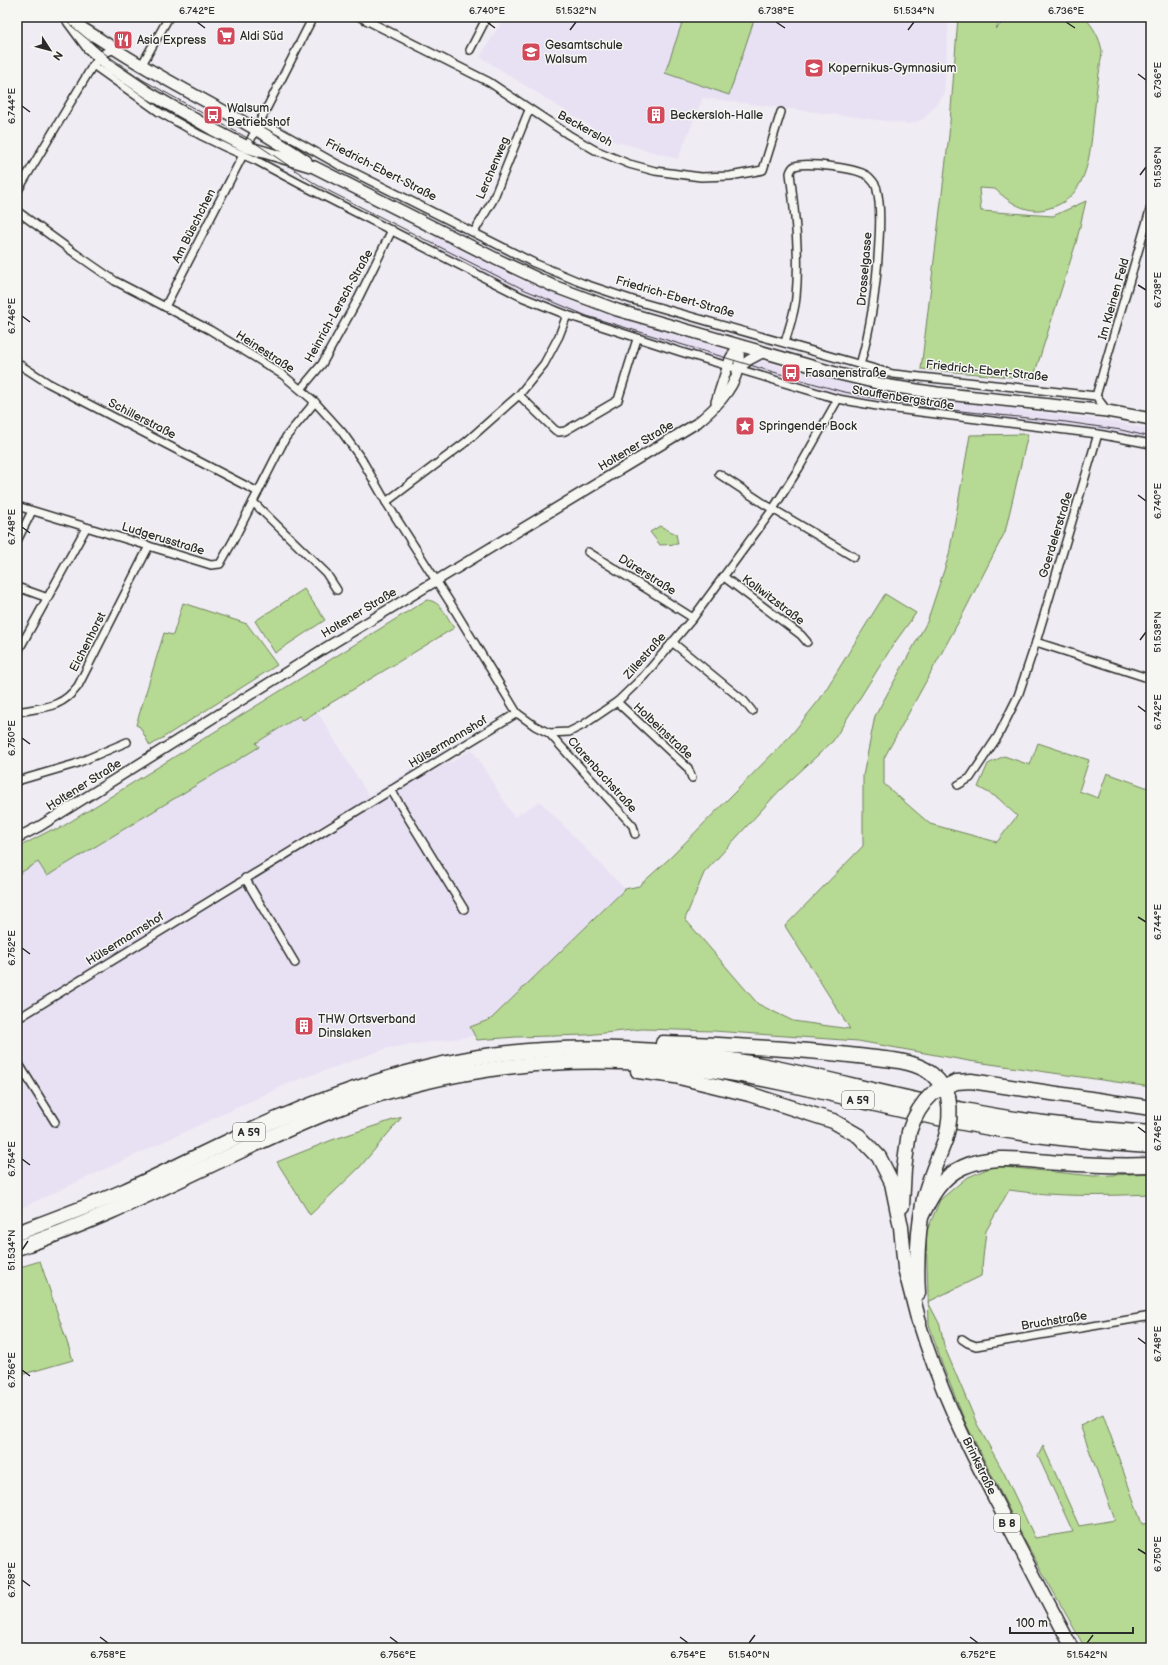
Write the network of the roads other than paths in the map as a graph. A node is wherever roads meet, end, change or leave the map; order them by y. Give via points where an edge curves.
1 (169, 17) edge
2 (313, 17) edge
3 (360, 17) edge
4 (487, 17) edge
5 (67, 19) edge
6 (116, 49) junction
7 (470, 50) dead end
8 (96, 61) junction
9 (142, 66) junction
10 (529, 110) junction
11 (781, 112) dead end
12 (259, 125) junction
13 (245, 151) junction
14 (314, 167) junction
15 (17, 192) edge
16 (1151, 207) edge
17 (17, 211) edge
18 (1148, 229) edge
19 (392, 230) junction
20 (474, 232) junction
21 (165, 307) junction
22 (567, 315) junction
23 (637, 339) junction
24 (726, 341) junction
25 (785, 342) junction
26 (738, 345) junction
27 (764, 352) junction
28 (17, 363) edge
29 (729, 363) junction
30 (860, 364) junction
31 (738, 369) junction
32 (300, 389) junction
33 (519, 395) junction
34 (1096, 396) junction
35 (838, 399) junction
36 (315, 402) junction
37 (713, 409) junction
38 (1106, 410) junction
39 (1151, 419) edge
40 (1098, 434) junction
41 (1151, 444) edge
42 (719, 474) dead end
43 (258, 492) junction
44 (253, 502) junction
45 (386, 502) junction
46 (17, 506) edge
47 (772, 509) junction
48 (32, 511) junction
49 (86, 528) junction
50 (17, 541) edge
51 (149, 546) junction
52 (588, 552) dead end
53 (854, 558) dead end
54 (724, 577) junction
55 (436, 580) junction
56 (17, 587) edge
57 (337, 590) dead end
58 (48, 598) junction
59 (693, 618) junction
60 (672, 642) junction
61 (807, 642) dead end
62 (1036, 642) junction
63 (19, 646) edge
64 (17, 653) edge
65 (1151, 679) edge
66 (616, 702) junction
67 (752, 711) dead end
68 (17, 712) edge
69 (516, 712) junction
70 (549, 733) junction
71 (127, 742) dead end
72 (692, 778) dead end
73 (17, 782) edge
74 (958, 785) dead end
75 (391, 790) junction
76 (635, 834) dead end
77 (17, 838) edge
78 (245, 878) junction
79 (464, 909) dead end
80 (295, 962) dead end
81 (17, 1019) edge
82 (606, 1048) junction
83 (17, 1061) edge
84 (565, 1062) junction
85 (941, 1092) junction
86 (1151, 1108) edge
87 (54, 1122) dead end
88 (1151, 1132) edge
89 (1151, 1146) edge
90 (1151, 1165) edge
91 (126, 1197) junction
92 (96, 1211) junction
93 (922, 1217) junction
94 (900, 1227) junction
95 (17, 1233) edge
96 (17, 1248) edge
97 (1151, 1316) edge
98 (919, 1322) junction
99 (962, 1339) dead end
100 (1072, 1648) edge

1 - 9 street
2 - 12 street, Am Büschchen
3 - 10 street, Beckersloh via 489,82
4 - 7 street
5 - 6 main road, Friedrich-Ebert-Straße
5 - 8 main road, Friedrich-Ebert-Straße
6 - 8 street via 108,51
6 - 9 main road, Friedrich-Ebert-Straße
8 - 13 main road, Friedrich-Ebert-Straße
8 - 15 street
9 - 12 main road, Friedrich-Ebert-Straße
10 - 11 street, Beckersloh via 595,150 629,164 701,177 730,176 763,170
10 - 20 street, Lerchenweg via 494,200
12 - 13 street, Am Büschchen
12 - 14 main road, Friedrich-Ebert-Straße
12 - 20 street, Friedrich-Ebert-Straße
13 - 14 main road, Friedrich-Ebert-Straße
13 - 19 street, Stauffenbergstraße via 257,161
13 - 21 street, Am Büschchen
14 - 24 main road, Friedrich-Ebert-Straße via 553,286 617,310
16 - 18 street, Im Kleinen Feld
17 - 21 street, Heinestraße via 116,280
18 - 34 street, Im Kleinen Feld
19 - 22 street, Stauffenbergstraße via 522,297
19 - 32 street, Heinrich-Lersch-Straße via 322,364
20 - 25 street, Friedrich-Ebert-Straße via 534,263 582,283 633,300
21 - 32 street, Heinestraße via 210,330
22 - 23 street, Stauffenbergstraße
22 - 33 street via 544,364
23 - 29 street, Stauffenbergstraße
23 - 33 street via 618,400 565,431 555,430
24 - 26 main road, Friedrich-Ebert-Straße
24 - 29 street
25 - 30 street, Friedrich-Ebert-Straße
25 - 30 street, Drosselgasse via 796,299 797,258 791,169 794,166 814,166 857,171 869,176 877,188 880,222 873,310
26 - 27 main road, Friedrich-Ebert-Straße
26 - 29 street, Holtener Straße
26 - 31 street, Holtener Straße
27 - 31 street, Holtener Straße
27 - 38 main road, Friedrich-Ebert-Straße via 890,386
28 - 43 street, Schillerstraße via 48,383
29 - 31 street, Stauffenbergstraße
29 - 37 street, Holtener Straße
30 - 34 street, Friedrich-Ebert-Straße via 893,374
31 - 35 street, Stauffenbergstraße
31 - 37 street, Holtener Straße via 727,392
32 - 36 street, Heinestraße
33 - 45 street via 466,442
34 - 38 street
35 - 40 street, Stauffenbergstraße via 888,408
35 - 47 street, Zillestraße via 799,468
36 - 43 street, Ludgerusstraße via 286,437
36 - 45 street, Heinestraße via 342,432 362,460
37 - 55 street, Holtener Straße via 697,423
38 - 39 main road, Friedrich-Ebert-Straße
40 - 41 street, Stauffenbergstraße
40 - 62 street, Goerdelerstraße
42 - 47 street
43 - 44 street, Ludgerusstraße
44 - 51 street, Ludgerusstraße via 220,564 211,565
44 - 57 street via 326,573
45 - 55 street, Heinestraße
46 - 48 street, Ludgerusstraße
47 - 53 street
47 - 54 street, Zillestraße
48 - 49 street, Ludgerusstraße
48 - 50 street
49 - 51 street, Ludgerusstraße
49 - 58 street
51 - 68 street, Eichenhorst via 78,686 60,703
52 - 59 street, Dürerstraße
54 - 59 street, Zillestraße
54 - 61 street, Kollwitzstraße
55 - 69 street
55 - 77 street, Holtener Straße
56 - 58 street
58 - 63 street
59 - 60 street, Zillestraße
60 - 66 street, Zillestraße via 643,677
60 - 67 street via 744,701
62 - 65 street
62 - 74 street, Goerdelerstraße via 1018,696 998,736 970,778
63 - 64 street
66 - 70 street, Zillestraße via 569,732
66 - 72 street, Holbeinstraße via 688,768
69 - 70 street
69 - 75 street, Hülsermannshof
70 - 76 street, Clarenbachstraße via 633,826
71 - 73 street, Holtener Straße via 75,764
75 - 78 street, Hülsermannshof
75 - 79 street
78 - 80 street
78 - 81 street, Hülsermannshof
82 - 85 highway via 658,1043 834,1053 914,1065 927,1071
82 - 88 highway, A 59 via 699,1055 1011,1118 1063,1126
82 - 91 highway, A 59 via 535,1050 481,1057 430,1066 378,1080 276,1120
83 - 87 street
84 - 89 highway, A 59 via 645,1063 703,1069 759,1078 1008,1132
84 - 91 highway, A 59 via 484,1070 381,1094 328,1112
84 - 94 highway via 675,1076 749,1094 833,1121 860,1136 879,1157 892,1183
85 - 86 highway via 956,1082 970,1080
85 - 93 highway, bridge via 950,1107 950,1119 928,1186
85 - 94 highway, bridge via 924,1101 909,1132
90 - 93 highway via 1012,1160 979,1162 964,1167 944,1180 935,1190
91 - 92 highway, A 59
92 - 95 highway, A 59
92 - 96 highway, A 59 via 60,1233
93 - 98 highway via 916,1268
94 - 98 highway via 905,1268
97 - 99 street, Bruchstraße via 976,1346
98 - 100 main road, Brinkstraße / B 8 via 945,1396 975,1460

